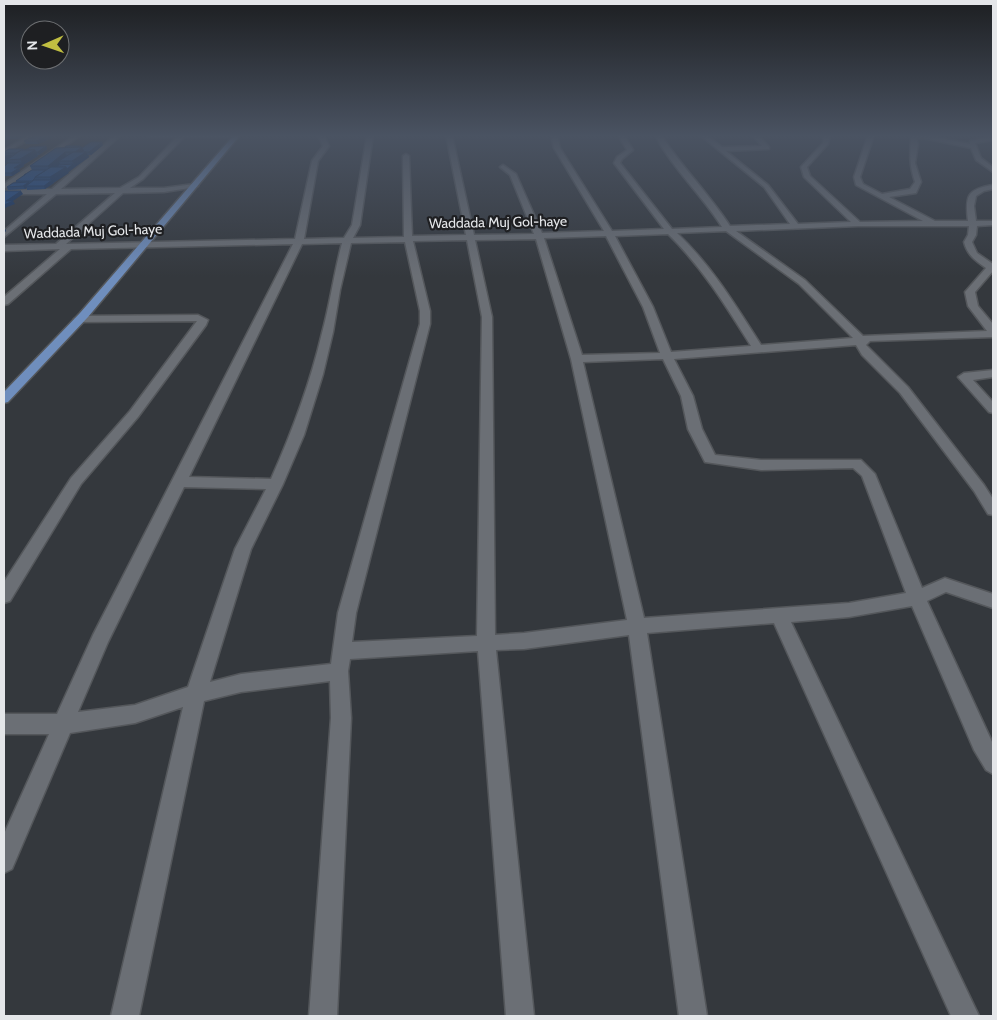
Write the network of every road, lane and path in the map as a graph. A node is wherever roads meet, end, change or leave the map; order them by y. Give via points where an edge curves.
1 (63, 183) edge
2 (134, 183) edge
3 (197, 183) edge
4 (311, 183) edge
5 (363, 183) edge
6 (407, 183) edge
7 (458, 183) edge
8 (517, 183) edge
9 (579, 183) edge
10 (633, 183) edge
11 (693, 183) edge
12 (762, 183) edge
13 (813, 183) edge
14 (859, 183) edge
15 (918, 183) edge
16 (194, 186) junction
17 (992, 188) edge
18 (53, 191) junction
19 (121, 191) junction
20 (4, 192) edge
21 (881, 196) junction
22 (974, 223) junction
23 (858, 224) junction
24 (935, 224) junction
25 (991, 225) edge
26 (795, 226) junction
27 (728, 229) junction
28 (670, 231) junction
29 (610, 233) junction
30 (4, 236) edge
31 (539, 236) junction
32 (469, 237) junction
33 (408, 238) junction
34 (347, 240) junction
35 (299, 241) junction
36 (144, 243) junction
37 (64, 246) junction
38 (4, 248) edge
39 (993, 267) edge
40 (4, 302) edge
41 (79, 319) junction
42 (993, 333) edge
43 (862, 341) junction
44 (758, 349) junction
45 (667, 356) junction
46 (577, 359) junction
47 (993, 374) edge
48 (4, 399) edge
49 (993, 409) edge
50 (180, 482) junction
51 (276, 484) junction
52 (993, 510) edge
53 (4, 596) edge
54 (917, 598) junction
55 (993, 601) edge
56 (780, 616) junction
57 (637, 626) junction
58 (486, 643) junction
59 (340, 661) junction
60 (196, 694) junction
61 (4, 724) edge
62 (64, 724) junction
63 (993, 764) edge
64 (4, 861) edge
65 (125, 1016) edge
66 (323, 1016) edge
67 (520, 1016) edge
68 (693, 1016) edge
69 (965, 1016) edge

1 - 18 street
2 - 19 street
3 - 16 main road
4 - 35 street
5 - 34 street via 356,225
6 - 33 street
7 - 32 street
8 - 31 street
9 - 29 street
10 - 28 street
11 - 27 street
12 - 26 street
13 - 23 street
14 - 21 street
15 - 21 street via 913,191
16 - 19 street
16 - 36 main road
17 - 22 street via 978,190 972,196 969,204
18 - 19 street
18 - 20 street
18 - 30 street
19 - 37 street
21 - 24 street
22 - 24 street, Waddada Muj Gol-haye
22 - 25 street, Waddada Muj Gol-haye
22 - 39 street via 968,242 970,250
23 - 24 street, Waddada Muj Gol-haye
23 - 26 street, Waddada Muj Gol-haye
26 - 27 street, Waddada Muj Gol-haye
27 - 28 street, Waddada Muj Gol-haye
27 - 43 street via 802,282
28 - 29 street, Waddada Muj Gol-haye
28 - 44 street via 692,252 722,292
29 - 31 street, Waddada Muj Gol-haye
29 - 45 street via 648,307
31 - 32 street, Waddada Muj Gol-haye
31 - 46 street
32 - 33 street, Waddada Muj Gol-haye
32 - 58 street via 487,317
33 - 34 street, Waddada Muj Gol-haye
33 - 59 street via 425,311 425,324 346,613
34 - 35 street, Waddada Muj Gol-haye
34 - 51 street via 317,374 297,435
35 - 36 street, Waddada Muj Gol-haye
35 - 50 street
36 - 37 street, Waddada Muj Gol-haye
36 - 41 main road
37 - 38 street, Waddada Muj Gol-haye
37 - 40 street
39 - 42 street via 970,292 973,306
41 - 48 main road
41 - 53 street via 203,320 134,414 76,480
42 - 43 street via 868,338
43 - 44 street
43 - 52 street via 861,348 904,390
44 - 45 street
45 - 46 street
45 - 54 street via 687,396 695,429 710,459 761,465 856,463 868,474
46 - 57 street
47 - 49 street via 964,377
50 - 51 street
50 - 62 street via 99,640
51 - 60 street via 243,549
54 - 55 street via 945,585
54 - 56 street via 849,610
54 - 63 street
56 - 57 street
56 - 69 street
57 - 58 street
57 - 68 street
58 - 59 street
58 - 67 street
59 - 60 street
59 - 66 street via 341,718
60 - 62 street via 135,714
60 - 65 street
61 - 62 street
62 - 64 street

